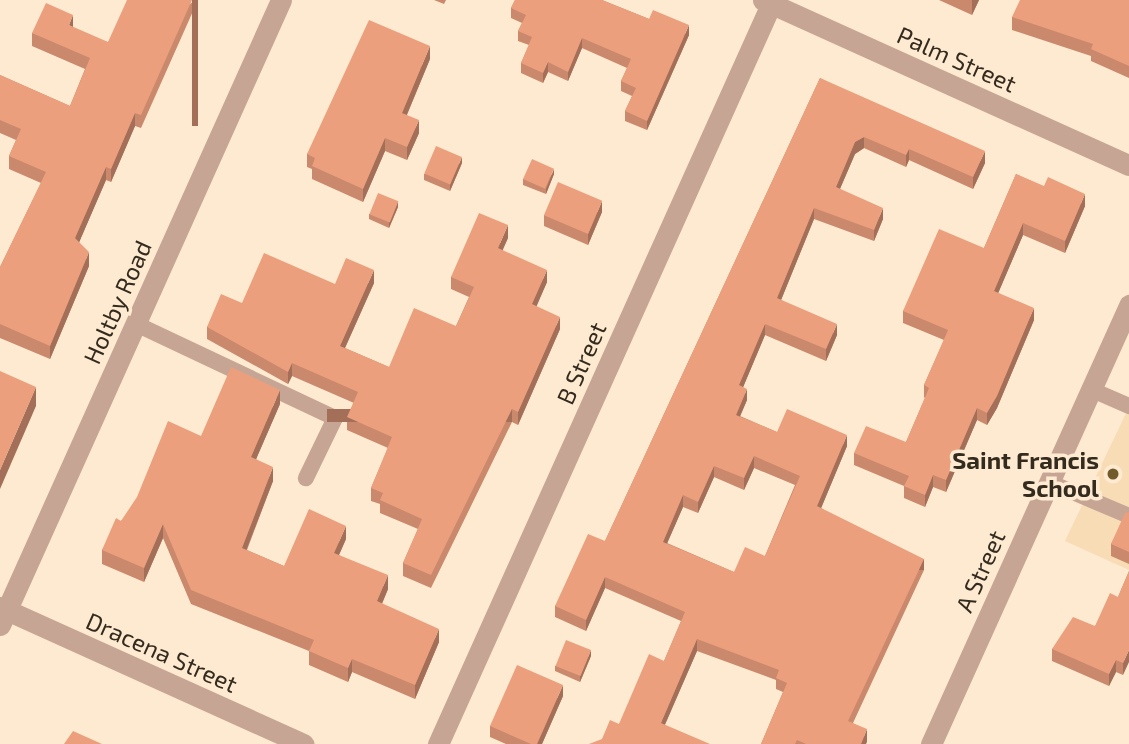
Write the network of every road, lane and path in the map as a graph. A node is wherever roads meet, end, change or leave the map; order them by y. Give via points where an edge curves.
1 (282, 0) edge
2 (767, 2) edge
3 (1129, 165) edge
4 (1129, 305) edge
5 (136, 324) junction
6 (1090, 389) junction
7 (1129, 406) edge
8 (306, 478) dead end
9 (1049, 482) junction
10 (1129, 516) edge
11 (2, 614) edge
12 (303, 744) edge
13 (438, 744) edge
14 (931, 744) edge

1 - 5 street, Holtby Road
2 - 3 street, Palm Street
2 - 13 street, B Street
4 - 6 street, A Street
5 - 8 lane via 335,418
5 - 11 street, Holtby Road
6 - 7 lane
6 - 9 street, A Street
9 - 10 lane
9 - 14 street, A Street
11 - 12 street, Dracena Street

